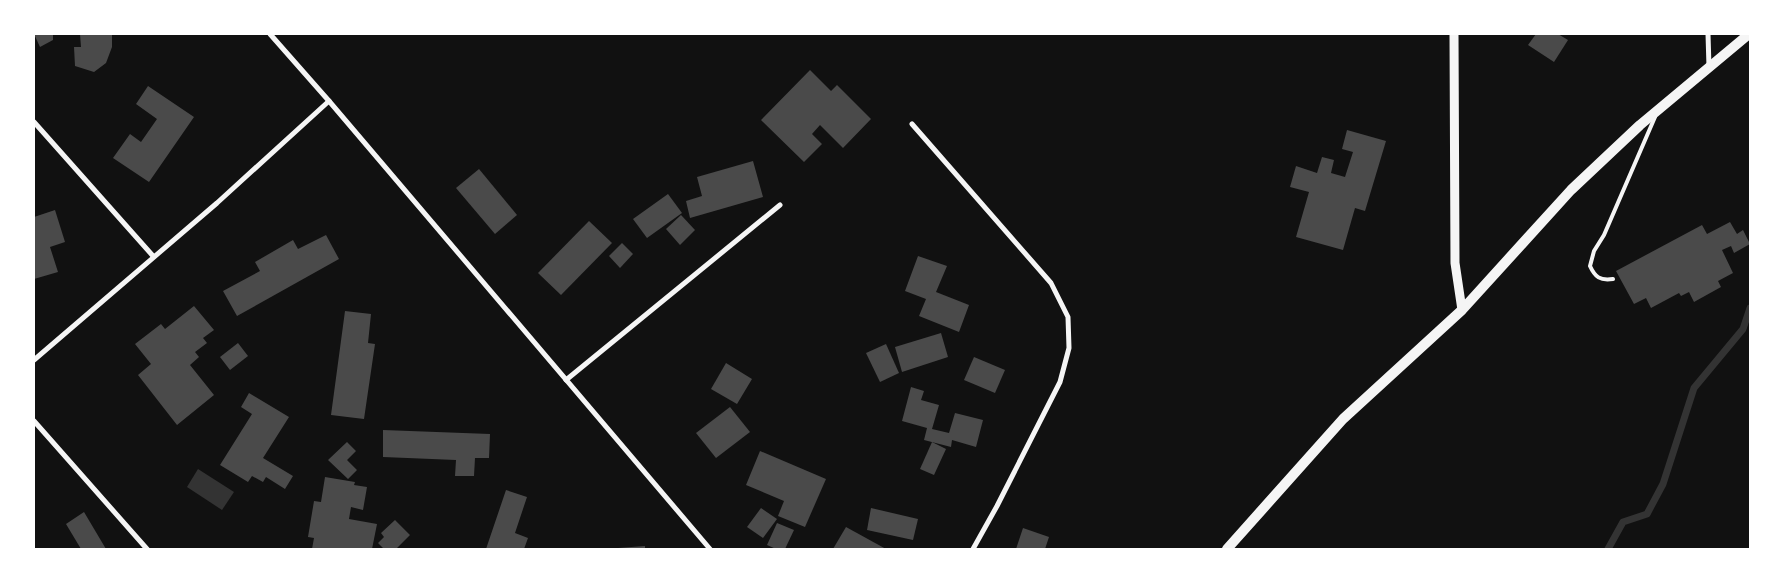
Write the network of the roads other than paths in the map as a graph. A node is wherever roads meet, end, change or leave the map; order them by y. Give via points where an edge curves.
1 (270, 34) edge
2 (1454, 34) edge
3 (1708, 34) edge
4 (1750, 34) edge
5 (1709, 67) junction
6 (330, 101) junction
7 (1658, 110) junction
8 (34, 122) edge
9 (912, 124) dead end
10 (780, 205) dead end
11 (153, 256) junction
12 (1613, 279) dead end
13 (1462, 310) junction
14 (34, 360) edge
15 (566, 380) junction
16 (34, 421) edge
17 (147, 549) edge
18 (710, 549) edge
19 (973, 549) edge
20 (1227, 549) edge

1 - 6 street
2 - 13 street via 1455,263
3 - 5 street
4 - 5 main road
5 - 7 main road
6 - 11 street
6 - 15 street
7 - 12 lane via 1590,266 1594,275 1604,280
7 - 13 main road via 1572,190
8 - 11 street
9 - 19 street via 1051,283 1068,317 1069,348 1060,382
10 - 15 street
11 - 14 street
13 - 20 main road via 1343,419
15 - 18 street
16 - 17 street

